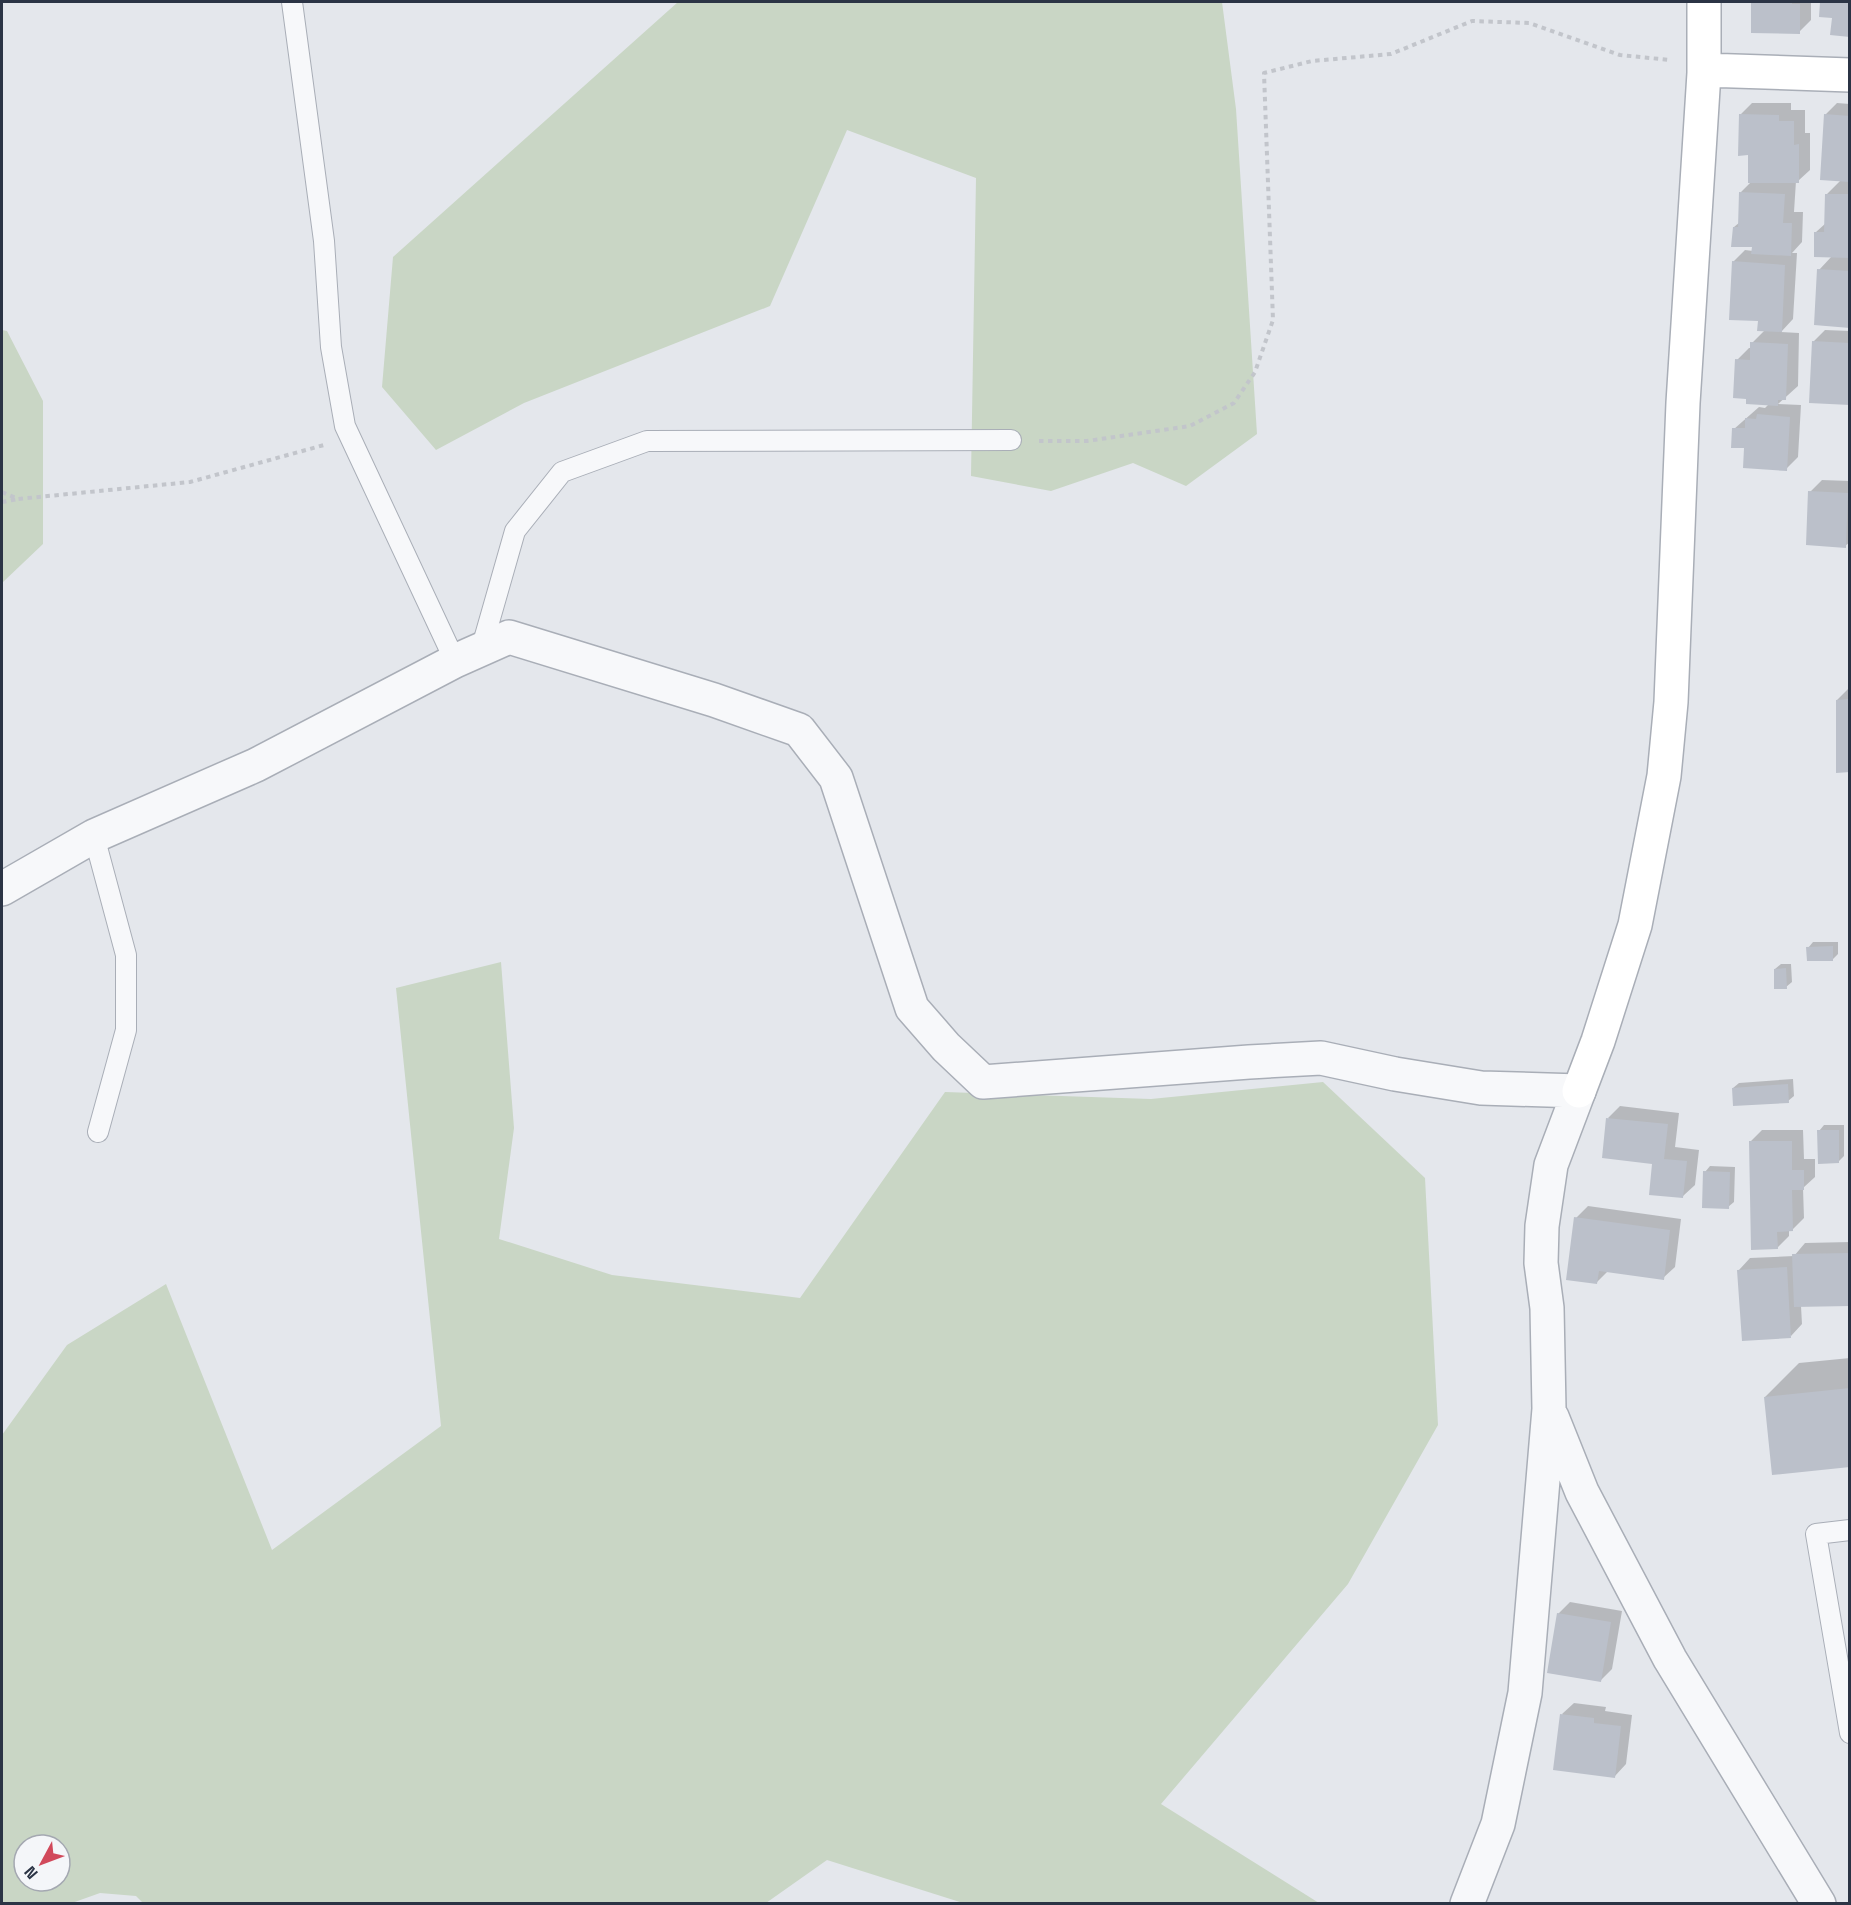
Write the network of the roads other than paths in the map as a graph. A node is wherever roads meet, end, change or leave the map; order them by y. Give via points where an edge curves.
1 (292, 2) edge
2 (1704, 2) edge
3 (1704, 67) junction
4 (1850, 75) edge
5 (1011, 440) road end
6 (468, 655) junction
7 (94, 836) junction
8 (2, 889) edge
9 (1579, 1091) junction
10 (98, 1132) dead end
11 (1549, 1409) junction
12 (1850, 1530) edge
13 (1850, 1733) edge
14 (1467, 1904) edge
15 (1819, 1904) edge

1 - 6 lane via 324,240 331,347 345,426
2 - 3 street
3 - 4 street
3 - 9 street via 1664,776 1635,925
5 - 6 lane via 647,441 562,472 515,531
6 - 7 street via 256,765
6 - 9 street via 509,637 799,730 836,778 912,1008 983,1082 1322,1058 1481,1088
7 - 8 street
7 - 10 lane via 126,955 126,1030
9 - 11 street via 1551,1165 1542,1226
11 - 14 street via 1525,1693 1498,1824
11 - 15 street via 1582,1492 1671,1659
12 - 13 lane via 1816,1534

